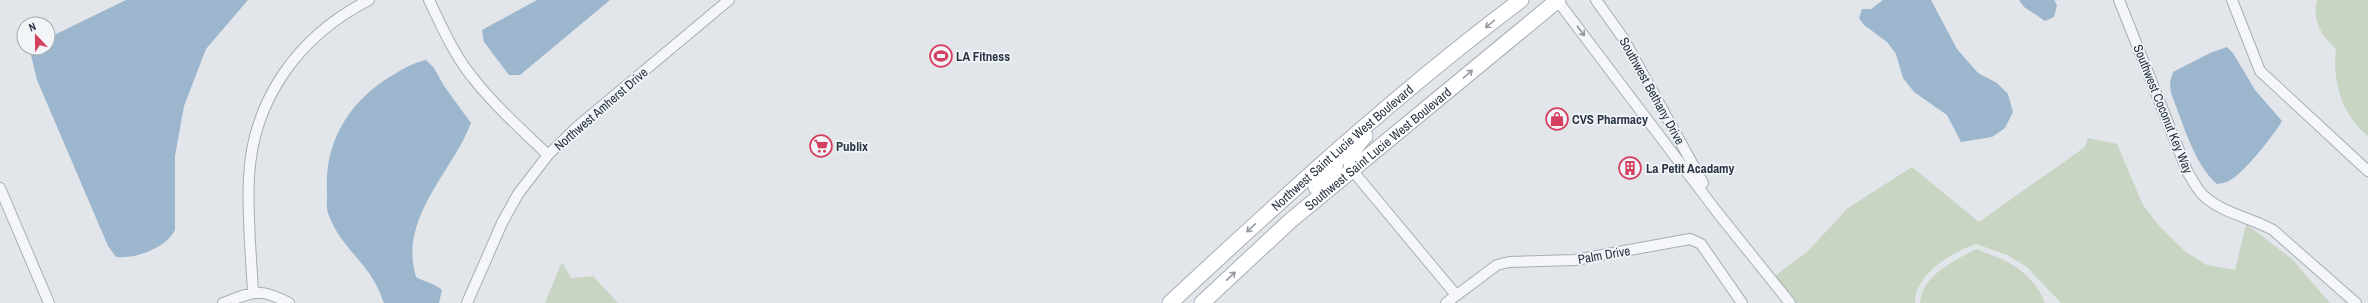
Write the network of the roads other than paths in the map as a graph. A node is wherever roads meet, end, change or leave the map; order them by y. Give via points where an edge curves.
1 (369, 0) edge
2 (429, 0) edge
3 (729, 0) edge
4 (1521, 0) edge
5 (1558, 0) edge
6 (1596, 0) edge
7 (2119, 0) edge
8 (2232, 0) edge
9 (1393, 104) junction
10 (1342, 147) junction
11 (548, 155) junction
12 (1352, 170) junction
13 (2368, 171) edge
14 (0, 188) edge
15 (1729, 225) junction
16 (1256, 252) junction
17 (1185, 289) junction
18 (253, 292) junction
19 (1456, 295) junction
20 (48, 303) edge
21 (223, 303) edge
22 (289, 303) edge
23 (467, 303) edge
24 (1170, 303) edge
25 (1173, 303) edge
26 (1202, 303) edge
27 (1446, 303) edge
28 (1742, 303) edge
29 (1790, 303) edge
30 (2356, 303) edge

1 - 18 street via 320,30 292,60 274,88 260,118 249,176
2 - 11 street via 451,44 472,77 500,109
3 - 11 street, Northwest Amherst Drive via 578,126
4 -> 9 main road, Northwest Saint Lucie West Boulevard
12 -> 5 main road, Southwest Saint Lucie West Boulevard
5 -> 15 street, Southwest Bethany Drive
6 - 15 street, Southwest Bethany Drive via 1623,38 1691,163
7 - 30 street, Southwest Coconut Key Way via 2188,173 2203,195 2217,206 2258,221 2273,230
8 - 13 street via 2260,71
9 - 10 main road, Northwest Saint Lucie West Boulevard
9 - 12 main road via 1352,152
10 - 16 main road via 1338,161 1328,177 1273,228
10 -> 17 main road, Northwest Saint Lucie West Boulevard via 1270,209
11 - 23 street, Northwest Amherst Drive via 518,194 502,223
12 - 16 main road, Southwest Saint Lucie West Boulevard
12 - 19 street
14 - 20 street
15 - 29 street, Southwest Bethany Drive
26 -> 16 main road, Southwest Saint Lucie West Boulevard
17 - 24 main road, Northwest Saint Lucie West Boulevard
17 - 25 main road
18 - 21 street
18 - 22 street via 274,295
19 - 27 street, Palm Drive
19 - 28 street, Palm Drive via 1497,265 1510,262 1575,260 1690,239 1701,244

